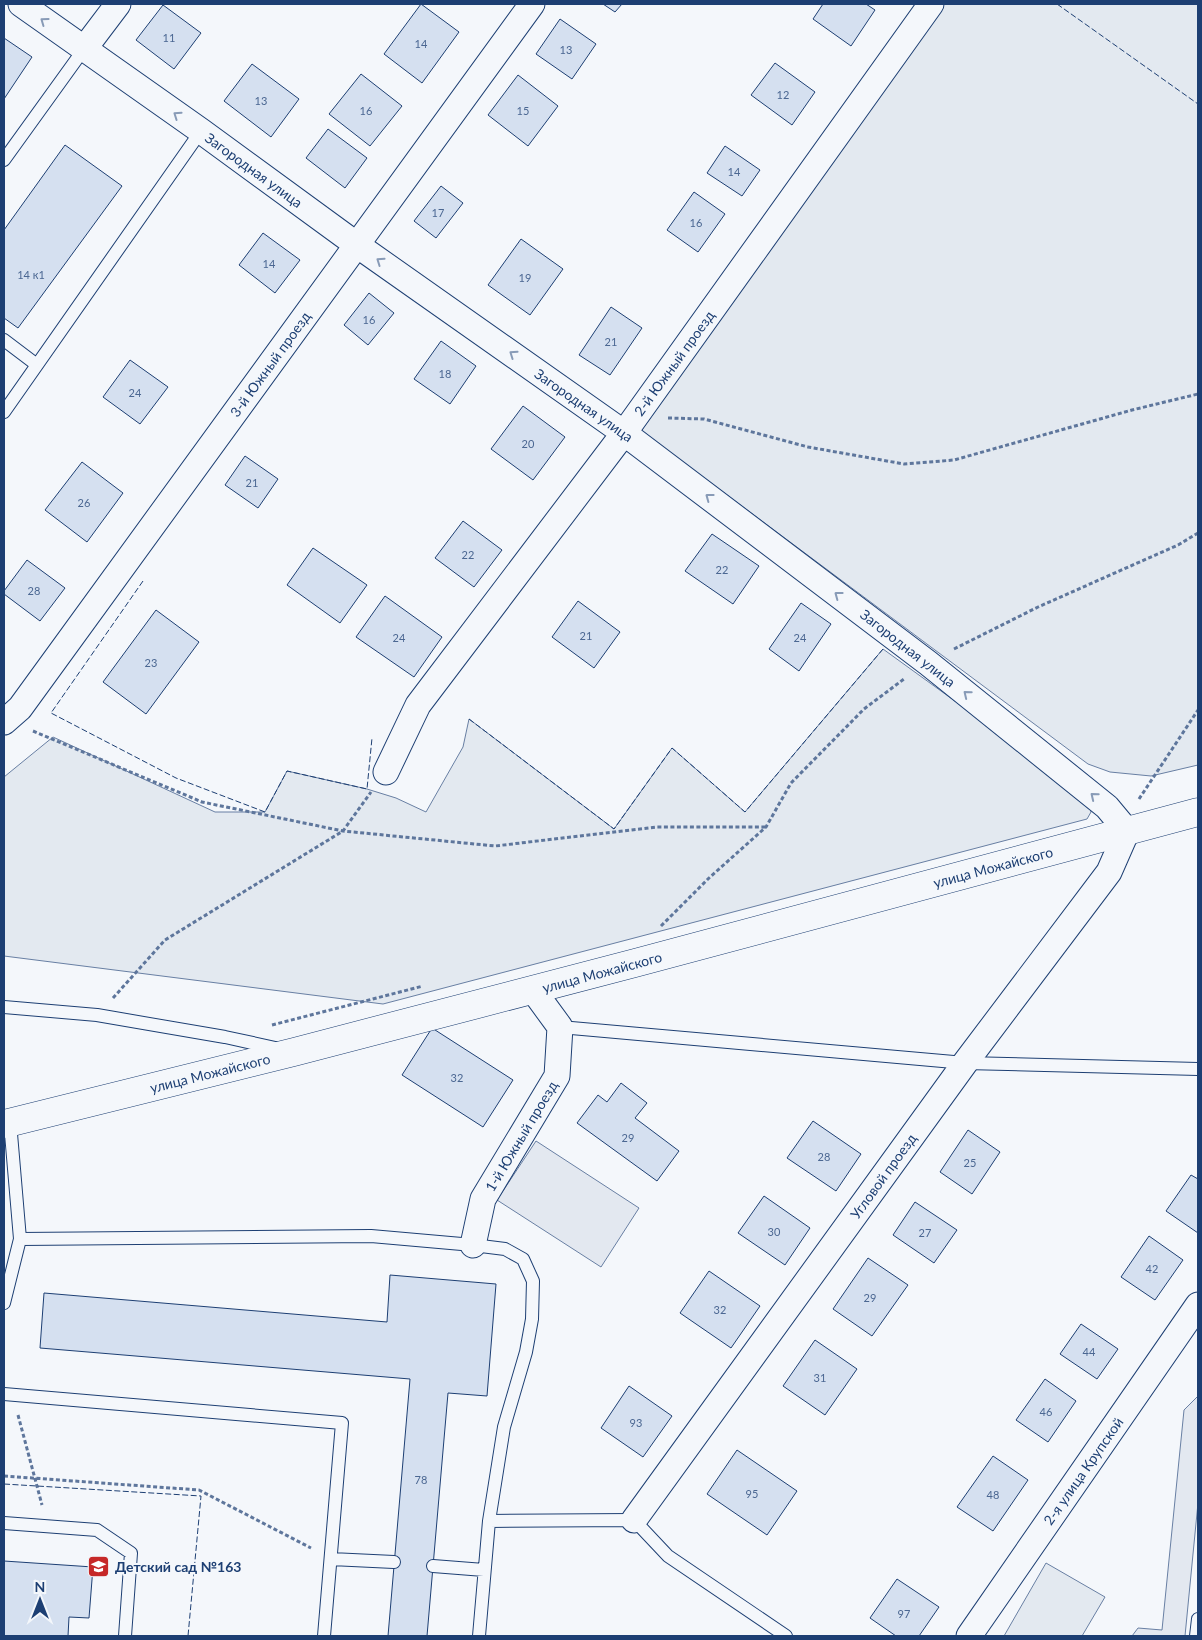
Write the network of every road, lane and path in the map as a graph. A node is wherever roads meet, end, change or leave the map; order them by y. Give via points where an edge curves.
1 (21, 4) edge
2 (118, 4) edge
3 (532, 4) edge
4 (931, 4) edge
5 (84, 49) junction
6 (201, 131) junction
7 (4, 160) edge
8 (357, 245) junction
9 (4, 340) edge
10 (37, 365) junction
11 (1198, 394) edge
12 (4, 412) edge
13 (630, 425) junction
14 (1198, 533) edge
15 (951, 650) dead end
16 (907, 677) dead end
17 (1198, 710) edge
18 (5, 721) edge
19 (386, 772) joint
20 (1198, 812) edge
21 (766, 826) junction
22 (343, 831) junction
23 (1128, 831) junction
24 (635, 964) junction
25 (533, 990) junction
26 (4, 1007) edge
27 (98, 1015) junction
28 (560, 1026) junction
29 (294, 1052) junction
30 (965, 1063) junction
31 (1198, 1068) edge
32 (7, 1123) edge
33 (20, 1239) junction
34 (473, 1244) junction
35 (4, 1304) edge
36 (1198, 1305) edge
37 (8, 1394) edge
38 (4, 1476) edge
39 (35, 1478) junction
40 (634, 1520) junction
41 (489, 1521) junction
42 (4, 1524) edge
43 (46, 1526) junction
44 (331, 1559) junction
45 (394, 1562) dead end
46 (433, 1566) dead end
47 (484, 1570) junction
48 (1198, 1619) edge
49 (126, 1636) edge
50 (324, 1636) edge
51 (479, 1636) edge
52 (786, 1636) edge
53 (969, 1636) edge
54 (1196, 1636) edge

5 -> 1 street, Загородная улица
2 - 5 street
3 - 8 street, 3-й Южный проезд
4 - 13 street, 2-й Южный проезд
6 -> 5 street, Загородная улица
5 - 7 lane
6 - 8 street, Загородная улица
6 - 10 lane
13 -> 8 street, Загородная улица
8 - 18 street, 3-й Южный проезд via 20,708
9 - 10 lane
10 - 12 lane
11 - 13 path via 954,460 904,464 808,447 704,418
13 - 19 street, 2-й Южный проезд via 418,705
23 -> 13 street, Загородная улица via 1107,807
14 - 15 path
16 - 21 path via 864,708 791,783
17 - 23 path via 1136,804
18 - 22 path via 202,802
19 - 22 path
20 - 23 main road, улица Можайского
21 - 22 path via 657,827 495,846
21 - 24 path via 662,925
22 - 27 path via 165,940
23 - 24 main road, улица Можайского
23 - 30 street, Угловой проезд via 1109,872
24 - 25 main road, улица Можайского
25 - 28 street
25 - 29 main road, улица Можайского
26 - 27 lane
27 - 29 lane
28 - 30 lane
28 - 34 street, 1-й Южный проезд via 558,1076 483,1198
29 - 32 main road, улица Можайского
30 - 31 lane
30 - 40 street, Угловой проезд
32 - 33 lane
33 - 34 lane via 371,1236
33 - 35 lane
34 - 41 lane via 505,1249 523,1259 533,1280 532,1319 526,1352 504,1427
36 - 53 street, 2-я улица Крупской
37 - 39 path
37 - 44 lane via 342,1423
38 - 39 path
39 - 43 path
39 - 44 path via 199,1490
40 - 41 lane
40 - 52 lane via 668,1556
41 - 47 lane
42 - 43 lane
43 - 49 lane via 97,1530 131,1552
44 - 45 lane
44 - 50 lane
46 - 47 lane
47 - 51 lane
48 - 54 lane

